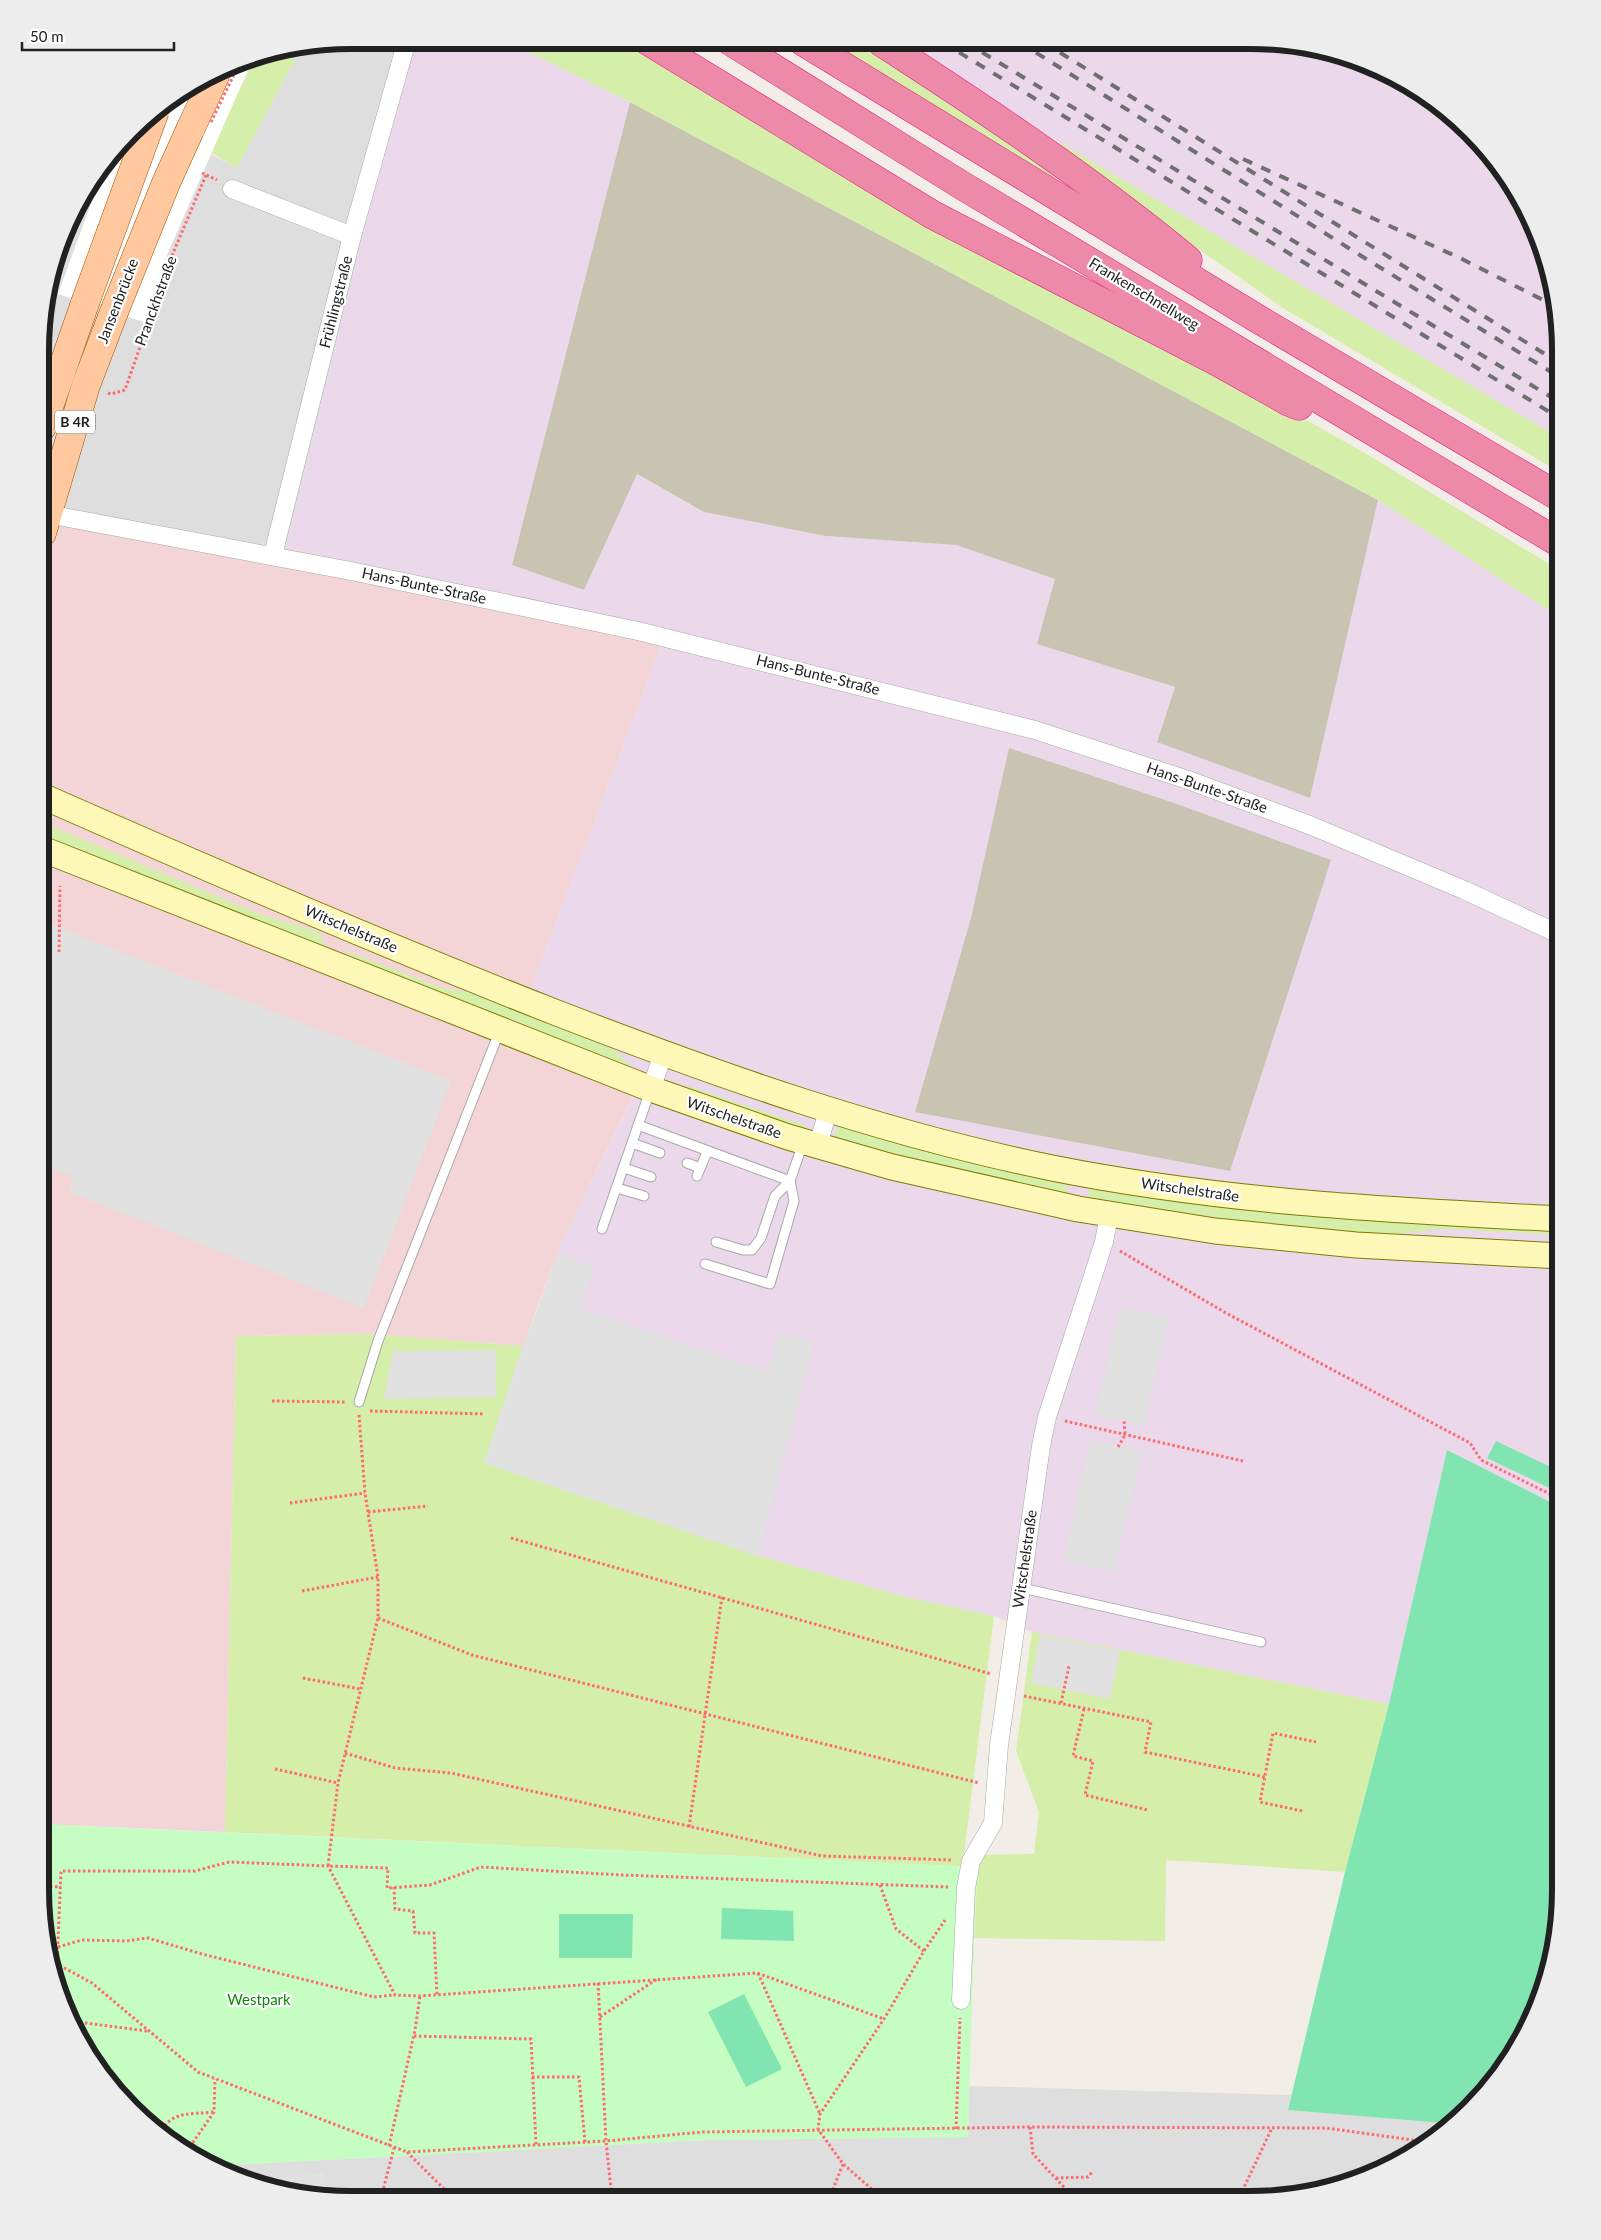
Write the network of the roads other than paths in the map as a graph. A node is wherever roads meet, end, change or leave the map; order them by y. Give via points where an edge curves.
1 (661, 49) edge
2 (743, 49) edge
3 (815, 49) edge
4 (891, 49) edge
5 (404, 51) dead end
6 (212, 82) edge
7 (150, 124) edge
8 (232, 188) dead end
9 (352, 236) junction
10 (1258, 319) junction
11 (49, 407) edge
12 (1362, 426) junction
13 (1552, 493) edge
14 (49, 510) edge
15 (49, 525) edge
16 (1552, 539) edge
17 (273, 556) junction
18 (49, 799) edge
19 (49, 852) edge
20 (347, 928) junction
21 (1552, 931) edge
22 (331, 964) junction
23 (500, 1030) junction
24 (663, 1054) junction
25 (651, 1089) junction
26 (828, 1111) junction
27 (638, 1125) junction
28 (632, 1143) junction
29 (810, 1143) junction
30 (707, 1152) junction
31 (660, 1153) dead end
32 (687, 1163) dead end
33 (624, 1168) junction
34 (651, 1177) dead end
35 (790, 1182) junction
36 (617, 1188) junction
37 (644, 1196) dead end
38 (1109, 1215) junction
39 (1552, 1218) edge
40 (602, 1229) dead end
41 (716, 1242) dead end
42 (1552, 1255) edge
43 (705, 1264) dead end
44 (359, 1406) road end
45 (1022, 1588) junction
46 (1261, 1642) dead end
47 (961, 2000) road end

1 - 12 highway via 981,241 1289,402
2 - 12 highway, Frankenschnellweg via 963,186
3 - 10 highway
4 - 10 highway via 1143,222
5 - 9 street, Frühlingstraße
6 - 14 main road, Jansenbrücke / B 4R, bridge via 166,183 86,385
7 - 11 main road, Jansenbrücke / B 4R, bridge
8 - 9 street
9 - 17 street, Frühlingstraße
10 - 13 highway
12 - 16 highway, Frankenschnellweg
15 - 17 street, Hans-Bunte-Straße
17 - 21 street, Hans-Bunte-Straße via 638,631 1035,730 1188,780 1312,826
18 - 20 street, Witschelstraße
19 - 22 street, Witschelstraße
20 - 22 street
20 - 24 street, Witschelstraße
22 - 23 street, Witschelstraße
23 - 25 street, Witschelstraße
23 - 44 lane via 378,1341
24 - 25 street
24 - 26 street, Witschelstraße
25 - 27 lane
25 - 29 street, Witschelstraße
26 - 29 street
26 - 39 street, Witschelstraße via 1016,1160 1194,1192 1310,1205
27 - 28 lane
27 - 30 lane
28 - 31 lane
28 - 33 lane
29 - 35 lane
29 - 38 street, Witschelstraße via 947,1181
30 - 32 lane via 699,1172
30 - 35 lane
33 - 34 lane
33 - 36 lane
35 - 41 lane via 775,1196 761,1238 752,1250
35 - 43 lane via 794,1201 770,1284
36 - 37 lane
36 - 40 lane
38 - 42 street, Witschelstraße via 1215,1232 1298,1240
38 - 45 street, Witschelstraße via 1104,1242 1047,1417
45 - 46 lane
45 - 47 street, Witschelstraße via 993,1822 970,1861 966,1888

